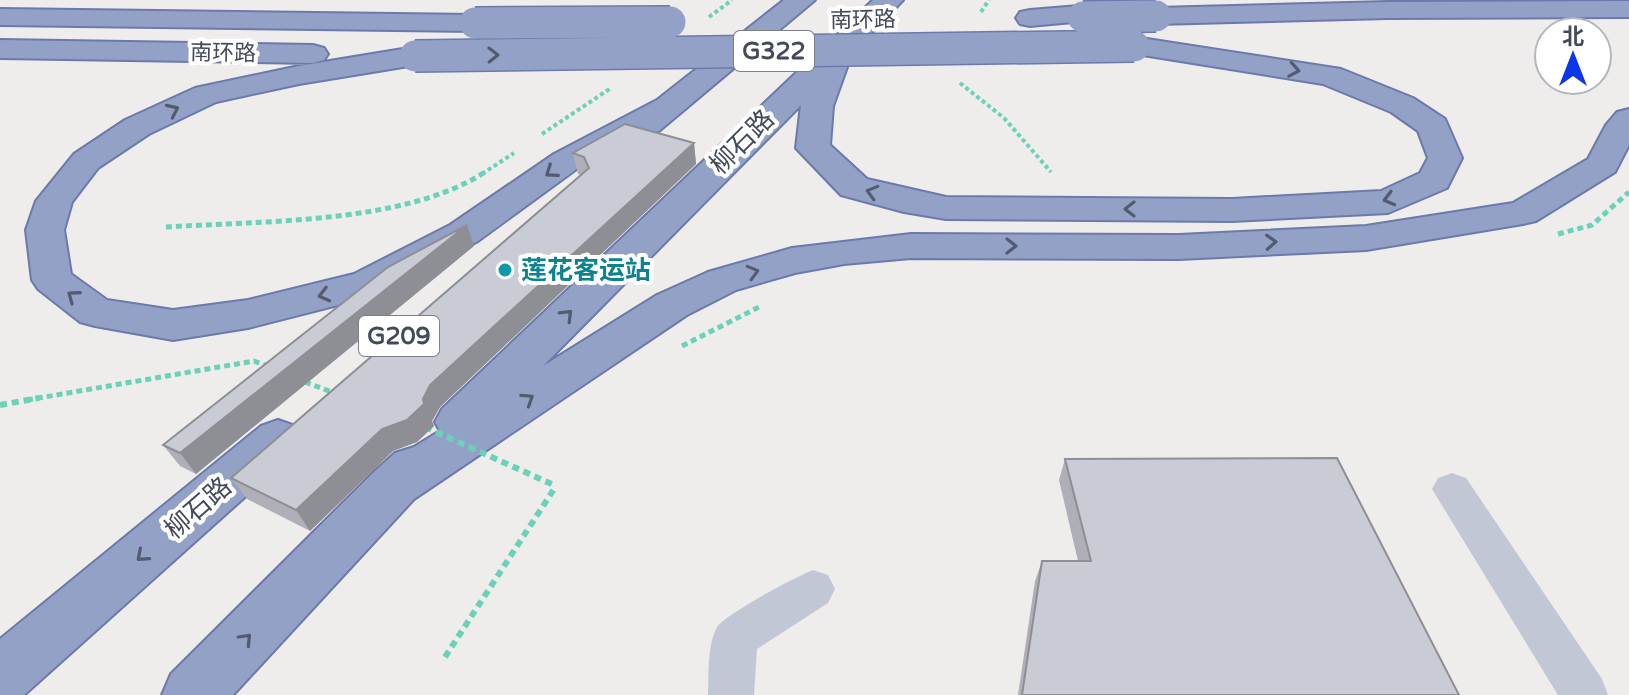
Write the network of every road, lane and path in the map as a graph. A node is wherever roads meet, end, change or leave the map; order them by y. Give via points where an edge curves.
1 (327, 0) edge
2 (1214, 0) edge
3 (1629, 9) edge
4 (897, 10) edge
5 (987, 14) edge
6 (716, 15) edge
7 (811, 16) edge
8 (0, 17) edge
9 (1030, 18) junction
10 (475, 23) junction
11 (1533, 36) edge
12 (1417, 37) dead end
13 (1291, 41) dead end
14 (1134, 46) junction
15 (0, 49) edge
16 (415, 56) junction
17 (955, 79) dead end
18 (622, 80) dead end
19 (667, 107) junction
20 (1629, 119) edge
21 (535, 139) dead end
22 (523, 147) dead end
23 (1051, 172) dead end
24 (1629, 192) edge
25 (166, 227) dead end
26 (1548, 236) dead end
27 (473, 272) edge
28 (771, 301) dead end
29 (674, 349) dead end
30 (278, 371) edge
31 (290, 376) edge
32 (346, 397) edge
33 (0, 405) edge
34 (303, 418) edge
35 (416, 424) edge
36 (507, 452) dead end
37 (495, 461) dead end
38 (392, 487) junction
39 (1452, 489) dead end
40 (813, 589) dead end
41 (445, 657) dead end
42 (0, 677) edge
43 (192, 695) edge
44 (731, 695) edge
45 (1585, 695) edge

1 - 10 highway
2 - 9 highway
3 - 9 highway, bridge
4 - 7 highway, 柳石路
5 - 9 highway
6 - 7 highway, 南环路 / G322
6 - 10 highway, 南环路 / G322, bridge
14 -> 7 highway via 1330,76 1402,105 1433,126 1445,158 1434,180 1388,202 1232,210 946,208 904,201 854,187 813,148 812,118 821,87
7 - 19 highway, 柳石路
38 -> 7 highway, 柳石路
8 - 10 highway, 南环路 / G322
11 - 12 highway
13 - 14 highway, 南环路 / G322
16 -> 14 highway, 南环路 / G322, bridge
15 - 16 highway, 南环路 / G322
19 -> 16 highway via 566,161 464,233 367,284 248,314 173,325 95,312 52,280 45,230 54,201 86,161 137,127 206,95
17 - 23 path via 1004,118
18 - 21 path
19 - 27 highway, 柳石路
38 -> 20 highway via 672,305 722,281 792,261 911,246 1179,247 1366,238 1523,213 1603,165
22 - 25 path via 461,188 355,215
24 - 26 path via 1592,225
28 - 29 path
30 - 33 path, bridge via 254,361
31 - 32 path, bridge
34 -> 42 highway, 柳石路
35 - 41 path, bridge via 556,486
36 - 37 path
43 -> 38 highway, 柳石路
39 - 45 street
40 - 44 street via 735,638

